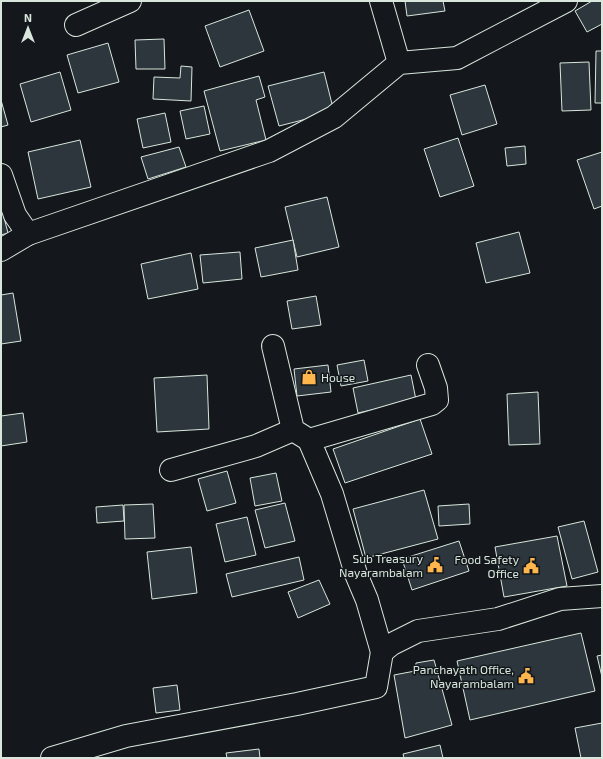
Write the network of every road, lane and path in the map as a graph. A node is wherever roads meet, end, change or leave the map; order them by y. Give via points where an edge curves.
1 (130, 1) edge
2 (381, 1) edge
3 (566, 1) edge
4 (76, 25) dead end
5 (399, 63) junction
6 (1, 175) edge
7 (28, 234) junction
8 (1, 250) edge
9 (273, 346) dead end
10 (428, 365) dead end
11 (301, 435) junction
12 (171, 470) dead end
13 (602, 596) edge
14 (382, 652) junction
15 (52, 758) edge

1 - 4 street
2 - 5 street
3 - 5 street via 457,58
5 - 7 street via 334,117 269,151
6 - 7 street via 15,215
7 - 8 street
9 - 11 street
10 - 11 street via 436,388 437,400 432,404
11 - 12 street
11 - 14 street via 332,494
13 - 14 street via 560,598 498,619 418,631
14 - 15 street via 376,687 126,736

